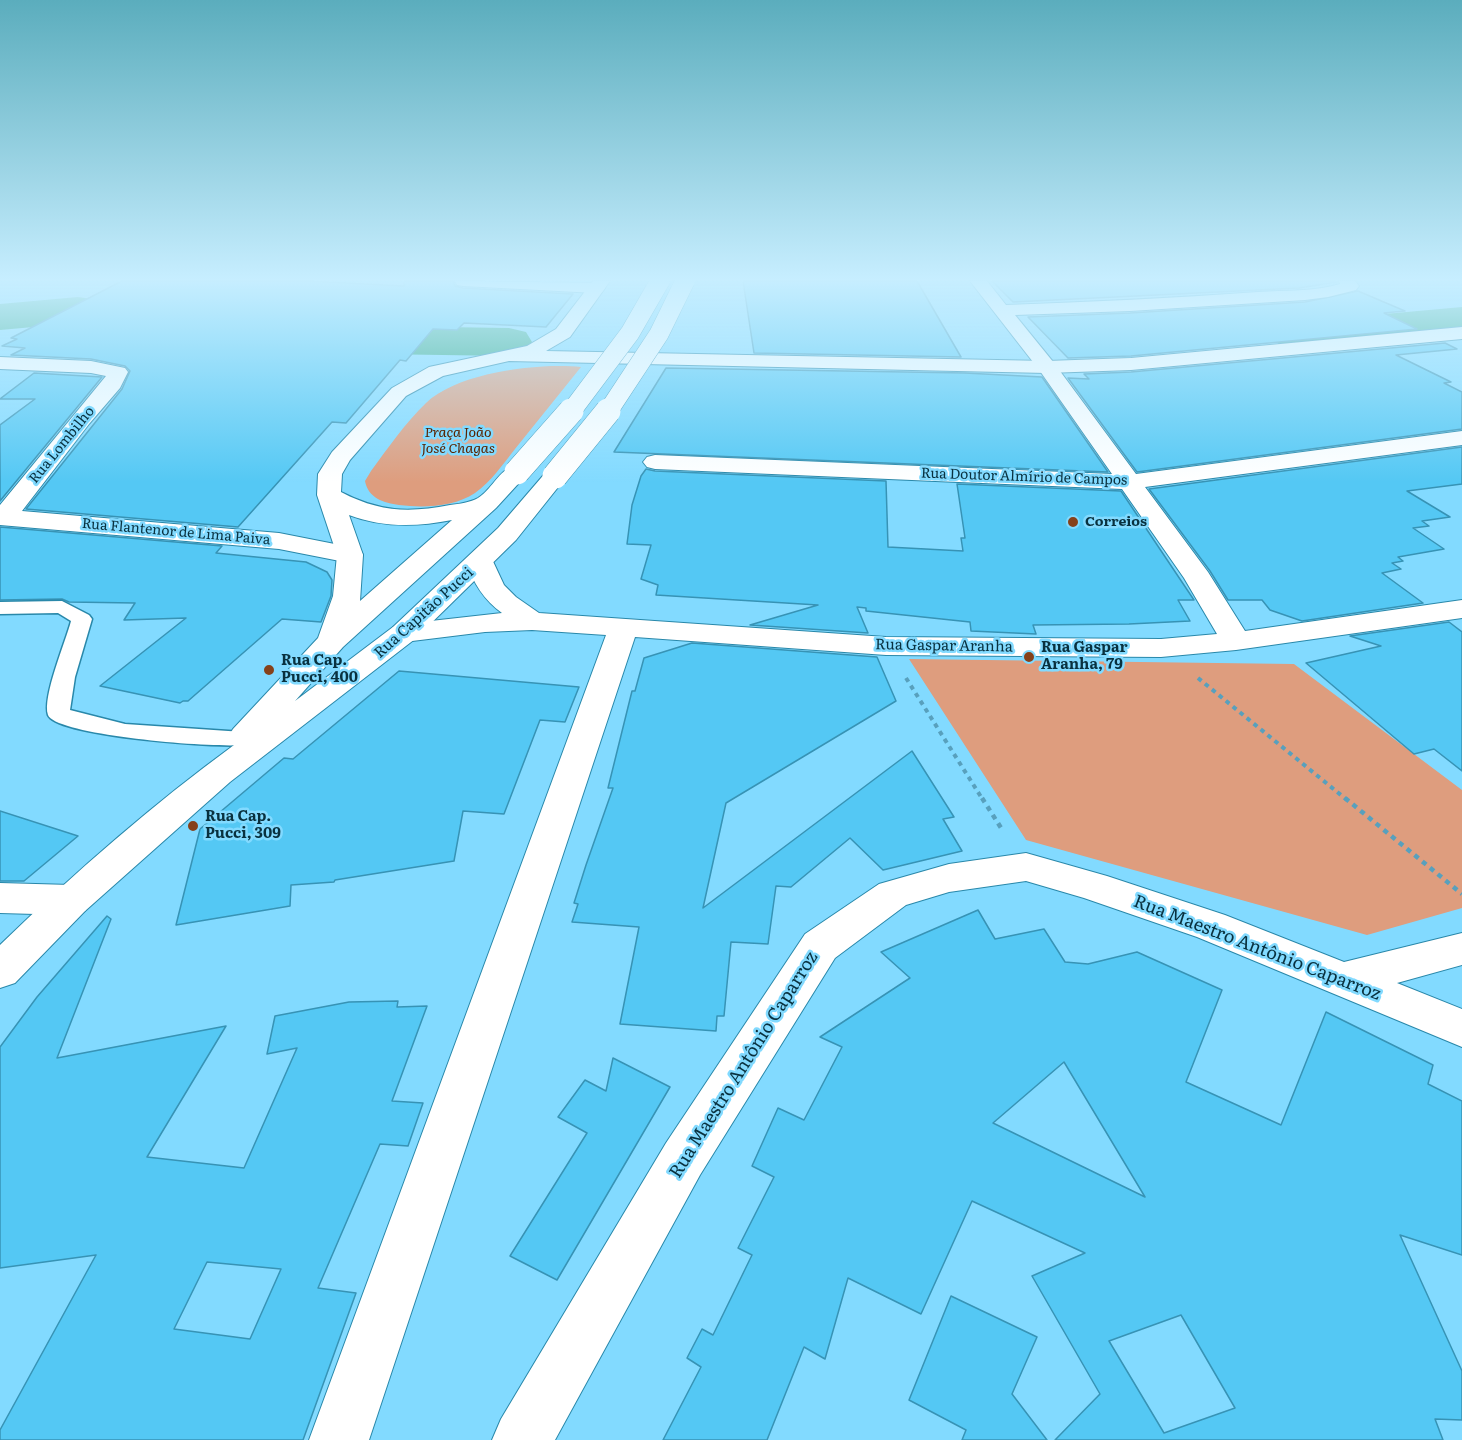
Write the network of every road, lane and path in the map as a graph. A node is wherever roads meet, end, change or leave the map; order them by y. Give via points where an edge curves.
1 (536, 348) edge
2 (566, 348) edge
3 (621, 348) edge
4 (651, 348) edge
5 (1032, 348) edge
6 (1300, 348) edge
7 (513, 356) junction
8 (577, 357) junction
9 (0, 363) edge
10 (1047, 367) junction
11 (1462, 438) edge
12 (655, 462) dead end
13 (1129, 482) junction
14 (329, 495) junction
15 (487, 503) junction
16 (2, 517) edge
17 (350, 555) junction
18 (480, 561) junction
19 (0, 608) edge
20 (1462, 609) edge
21 (532, 621) junction
22 (623, 628) junction
23 (404, 633) junction
24 (332, 641) junction
25 (1236, 641) junction
26 (886, 646) junction
27 (1161, 648) junction
28 (243, 739) junction
29 (218, 774) junction
30 (1026, 867) junction
31 (1462, 894) edge
32 (0, 898) edge
33 (71, 900) junction
34 (1462, 949) edge
35 (0, 971) edge
36 (1341, 980) junction
37 (1462, 1028) edge
38 (339, 1440) edge
39 (522, 1440) edge

1 - 7 street
2 - 8 street
3 - 15 street, Rua Capitão Pucci, bridge via 597,382
4 - 18 street, Rua Capitão Pucci, bridge via 605,417
5 - 10 street
6 - 10 street via 1131,364
7 - 8 street
7 - 14 street via 436,371 399,392 340,456 330,474
8 - 10 street
9 - 16 street, Rua Lombilho via 118,372 114,384
10 - 13 street
11 - 13 street, Rua Doutor Almírio de Campos
12 - 13 street, Rua Doutor Almírio de Campos
13 - 25 street via 1198,578
14 - 15 street via 367,513 389,517 428,517
14 - 17 street
15 - 24 street, Rua Capitão Pucci
16 - 17 street, Rua Flantenor de Lima Paiva via 279,541
17 - 24 street via 347,596
18 - 21 street via 494,593
18 - 23 street, Rua Capitão Pucci
19 - 28 lane via 62,607 82,619 64,674 60,714 74,721 152,734
20 - 25 street, Rua Gaspar Aranha
21 - 22 street, Rua Gaspar Aranha
21 - 23 street, Rua Gaspar Aranha
22 - 26 street, Rua Gaspar Aranha
22 - 38 street
23 - 29 street, Rua Capitão Pucci
24 - 28 street, Rua Capitão Pucci
25 - 27 street, Rua Gaspar Aranha
26 - 27 street, Rua Gaspar Aranha
26 - 30 path
27 - 31 path
28 - 29 street, Rua Capitão Pucci
29 - 33 street, Rua Capitão Pucci
30 - 36 street, Rua Maestro Antônio Caparroz via 1211,926
30 - 39 street, Rua Maestro Antônio Caparroz via 950,878 893,894 820,946 683,1159
32 - 33 street
33 - 35 street, Rua Capitão Pucci
34 - 36 street
36 - 37 street, Rua Maestro Antônio Caparroz

